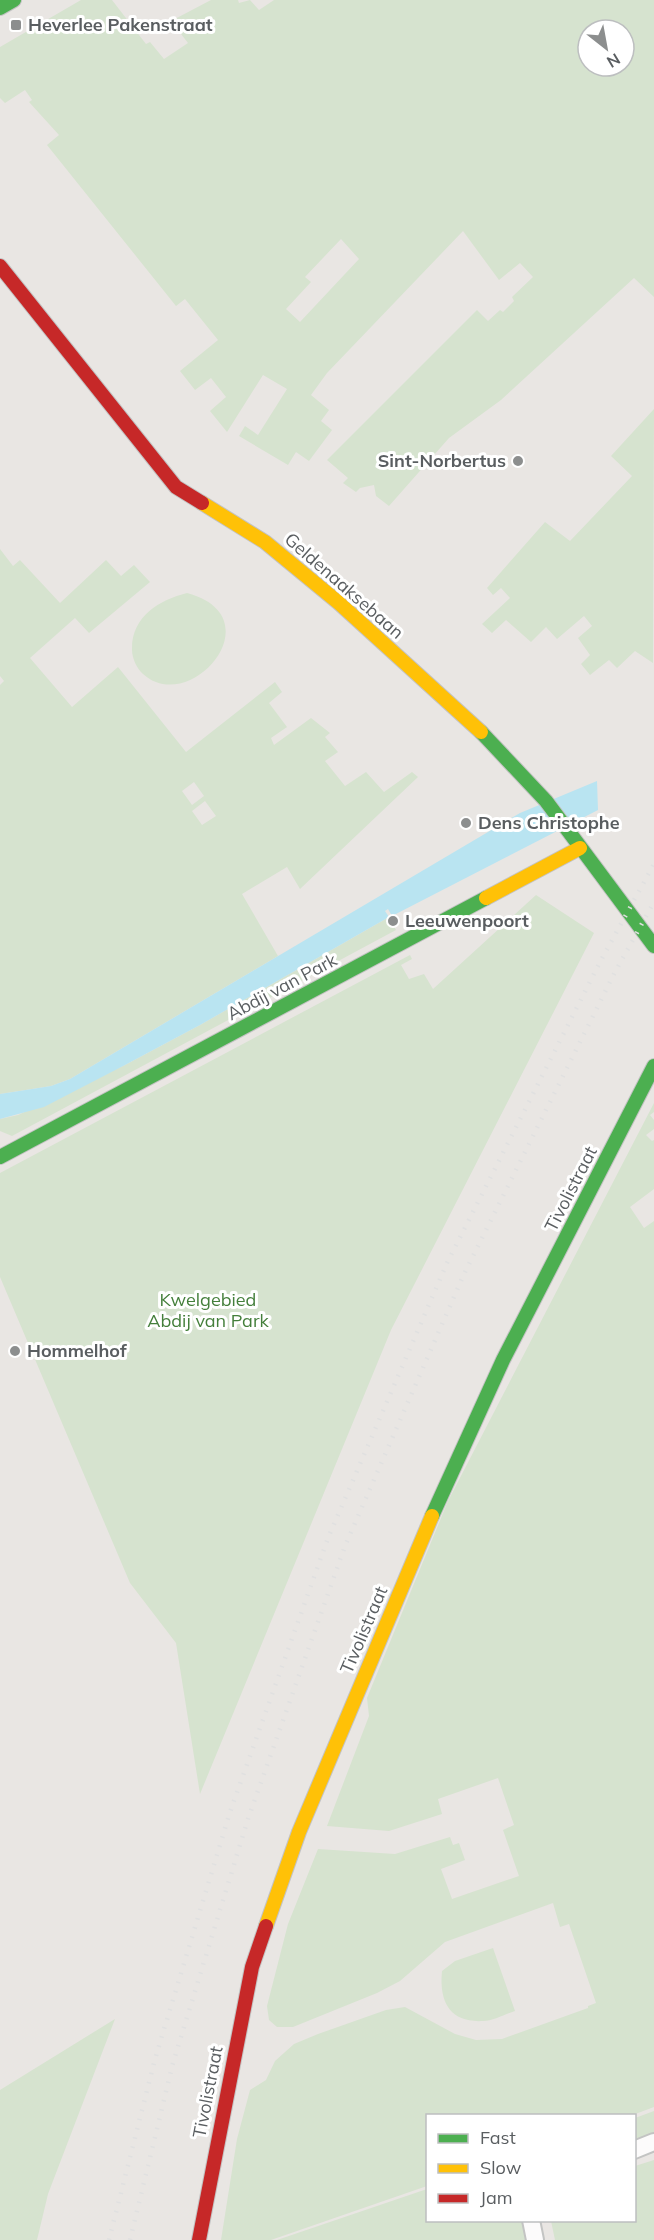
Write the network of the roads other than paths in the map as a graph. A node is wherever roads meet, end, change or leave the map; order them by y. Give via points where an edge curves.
1 (14, 0) edge
2 (0, 8) edge
3 (0, 266) edge
4 (580, 848) junction
5 (654, 946) edge
6 (654, 1066) edge
7 (0, 1157) edge
8 (654, 2142) edge
9 (636, 2149) edge
10 (531, 2222) edge
11 (199, 2240) edge
12 (535, 2240) edge

1 - 2 street
3 - 4 street, Geldenaaksebaan via 176,487 265,542 339,603 475,726 546,801
4 - 5 street, Geldenaaksebaan
4 - 7 street, Abdij van Park
6 - 11 street, Tivolistraat via 503,1360 426,1528 299,1832 252,1967
8 - 9 lane
10 - 12 lane

